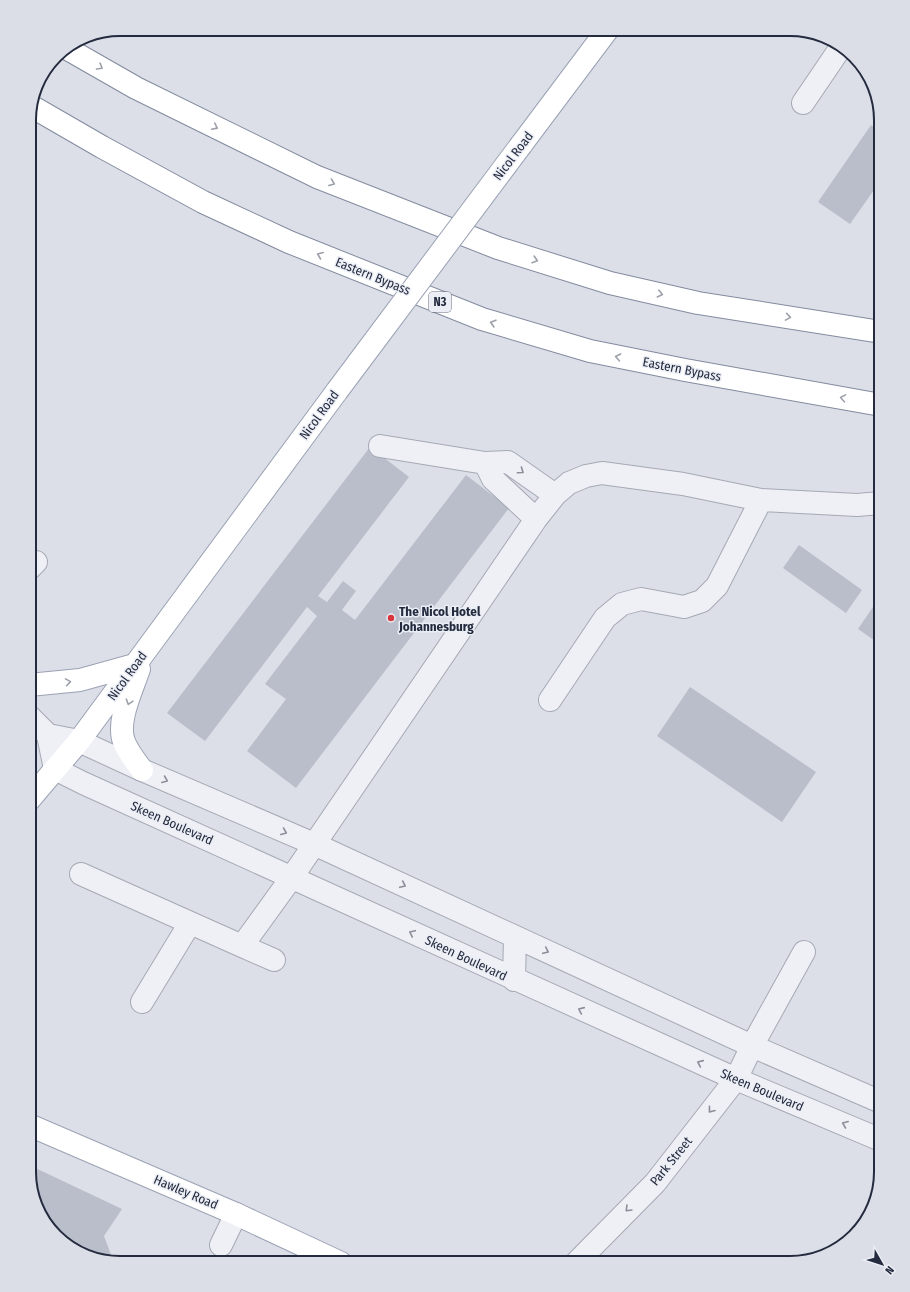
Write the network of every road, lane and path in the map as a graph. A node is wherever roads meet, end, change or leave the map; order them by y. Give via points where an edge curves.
1 (603, 36) edge
2 (72, 51) edge
3 (838, 51) edge
4 (803, 103) dead end
5 (37, 109) edge
6 (874, 331) edge
7 (874, 404) edge
8 (380, 446) dead end
9 (485, 463) junction
10 (555, 495) junction
11 (761, 500) junction
12 (874, 504) edge
13 (536, 519) junction
14 (140, 658) junction
15 (36, 685) edge
16 (550, 700) dead end
17 (36, 723) edge
18 (48, 735) junction
19 (79, 741) junction
20 (55, 769) junction
21 (142, 770) junction
22 (36, 792) edge
23 (314, 844) junction
24 (81, 874) dead end
25 (292, 877) junction
26 (190, 923) junction
27 (515, 937) junction
28 (242, 946) junction
29 (804, 952) dead end
30 (274, 960) dead end
31 (514, 980) junction
32 (142, 1002) dead end
33 (752, 1046) junction
34 (736, 1079) junction
35 (874, 1099) edge
36 (36, 1128) edge
37 (874, 1137) edge
38 (236, 1214) junction
39 (221, 1246) dead end
40 (326, 1256) edge
41 (583, 1256) edge

1 - 14 main road, Nicol Road, bridge
2 -> 6 main road via 136,88 317,177 498,248 610,283 691,301
3 - 4 street
7 -> 5 main road, Eastern Bypass / N3 via 590,351 482,319 289,242 232,216
8 - 9 street
9 -> 10 street via 508,462
9 - 13 street via 493,479
10 - 11 street via 569,483 602,473 683,484
10 - 13 street
11 - 12 street
11 - 16 street via 717,586 702,601 684,607 641,599 622,604 605,618
13 - 23 street
15 -> 14 main road via 80,680
14 - 19 main road, Nicol Road
14 -> 21 main road via 121,731 125,744
17 - 18 street
18 - 19 street
18 - 20 street
19 - 20 main road, Nicol Road
19 - 21 street
20 - 22 main road, Nicol Road
20 - 25 street, Skeen Boulevard
21 -> 23 street
23 - 25 street
23 -> 27 street
24 - 26 street
25 - 28 street
31 -> 25 street, Skeen Boulevard
26 - 28 street
26 - 32 street
27 - 31 street
27 -> 33 street
28 - 30 street
29 - 33 street, Park Street
34 -> 31 street, Skeen Boulevard
33 - 34 street, Park Street
33 - 35 street
37 -> 34 street, Skeen Boulevard
34 -> 41 street, Park Street via 654,1183
36 - 38 main road, Hawley Road
38 - 39 street
38 - 40 main road, Hawley Road

